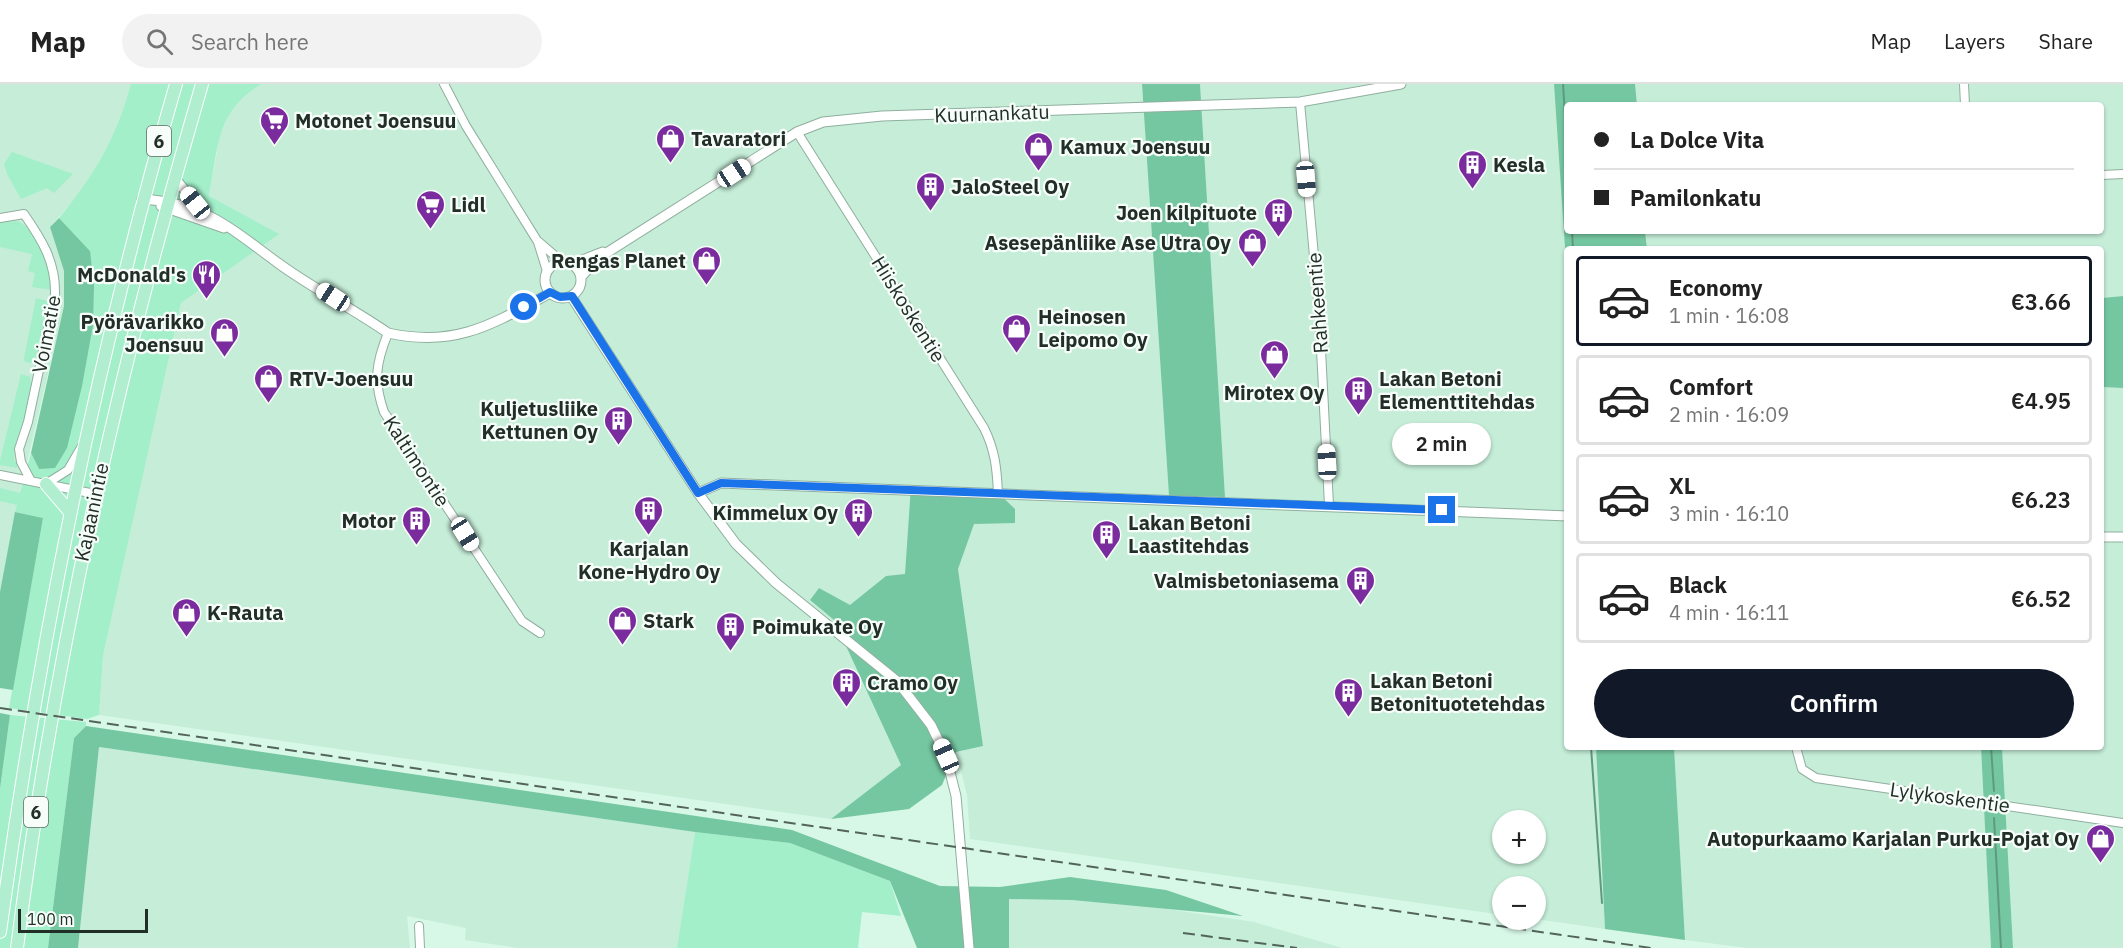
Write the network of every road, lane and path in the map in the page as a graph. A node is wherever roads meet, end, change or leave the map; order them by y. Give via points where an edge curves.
1 (176, 84) edge
2 (202, 84) edge
3 (444, 84) edge
4 (1401, 84) edge
5 (1964, 84) edge
6 (1300, 102) junction
7 (1965, 102) edge
8 (797, 132) junction
9 (2123, 174) edge
10 (2104, 175) edge
11 (174, 177) junction
12 (142, 199) junction
13 (167, 204) junction
14 (0, 218) edge
15 (219, 219) junction
16 (243, 236) junction
17 (538, 242) junction
18 (617, 247) junction
19 (561, 261) junction
20 (572, 264) junction
21 (547, 271) junction
22 (581, 277) junction
23 (550, 292) junction
24 (572, 296) junction
25 (388, 333) junction
26 (84, 442) junction
27 (0, 475) edge
28 (31, 481) junction
29 (46, 484) junction
30 (74, 489) junction
31 (698, 493) junction
32 (95, 494) junction
33 (998, 494) junction
34 (1329, 505) junction
35 (69, 511) junction
36 (1564, 516) edge
37 (2104, 537) edge
38 (2123, 537) edge
39 (540, 633) dead end
40 (1797, 750) edge
41 (2123, 823) edge
42 (419, 926) dead end
43 (0, 932) edge
44 (17, 948) edge
45 (420, 948) edge
46 (969, 948) edge

1 - 12 highway, Kajaanintie / 6
2 - 11 highway, Kajaanintie / 6
3 - 17 street
4 - 6 street, Kuurnankatu
5 - 7 street
6 - 8 street, Kuurnankatu via 874,116 823,122
6 - 34 street, Rahkeentie via 1319,311
8 - 18 street, Kuurnankatu
8 - 33 street, Hiiskoskentie via 984,428 998,464
9 - 10 street
11 - 13 highway, Kajaanintie / 6
11 - 15 street via 195,203
12 - 13 street
12 - 26 highway, Kajaanintie / 6
13 - 15 street
13 - 16 street
13 - 32 highway, Kajaanintie / 6
14 - 28 street, Voimatie via 24,214 46,246 56,277 28,422 19,449
15 - 16 street
16 - 25 street
17 - 19 street
17 - 21 street
18 - 20 street, Kuurnankatu
18 - 22 street, Kuurnankatu via 597,259
19 - 20 street
19 - 21 street
20 - 22 street
21 - 23 street via 545,281
22 - 24 street
23 - 24 street via 560,297
23 - 25 street via 484,328 440,338
24 - 31 street
25 - 39 street, Kaltimontie via 378,363 376,390 384,412 522,621
26 - 29 street via 68,470
26 - 30 highway, Kajaanintie / 6
27 - 28 street
28 - 29 street
29 - 30 street
29 - 35 highway
30 - 32 street
30 - 35 highway, Kajaanintie / 6
31 - 33 street via 721,483
31 - 46 street via 755,564 897,681 931,725 946,756 956,796
32 - 44 highway, Kajaanintie / 6 via 57,676
33 - 34 street
34 - 36 street
35 - 43 highway, Kajaanintie / 6 via 34,699
37 - 38 street
40 - 41 street, Lylykoskentie via 1802,769 1816,778
42 - 45 street

